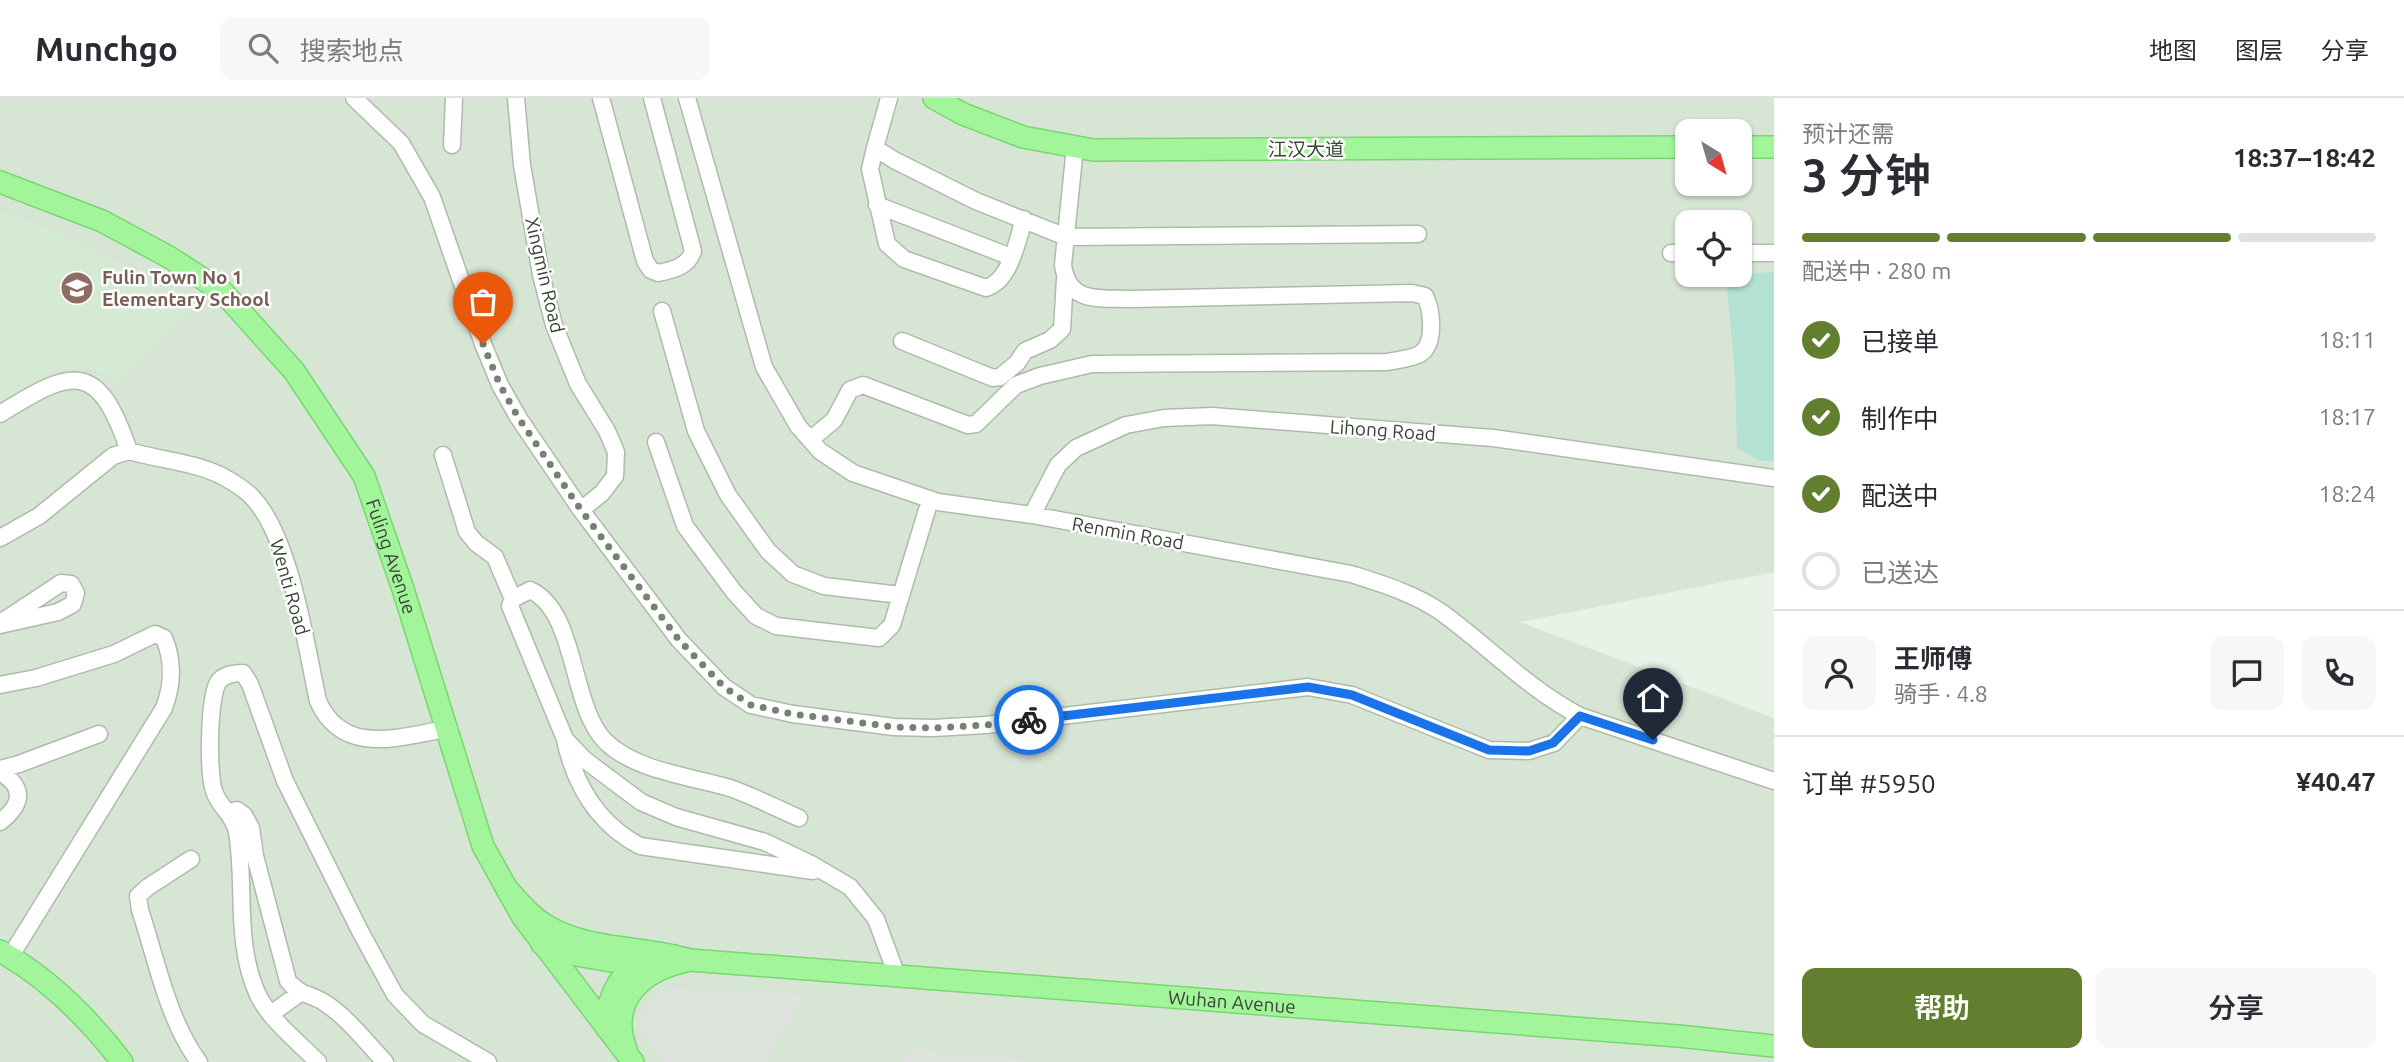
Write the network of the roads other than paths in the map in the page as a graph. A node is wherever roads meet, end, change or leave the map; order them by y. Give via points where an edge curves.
1 (354, 98) edge
2 (454, 98) edge
3 (516, 98) edge
4 (601, 98) edge
5 (653, 98) edge
6 (687, 98) edge
7 (889, 98) edge
8 (934, 98) edge
9 (452, 145) dead end
10 (1075, 147) junction
11 (1675, 147) edge
12 (876, 148) junction
13 (1752, 148) edge
14 (1773, 149) edge
15 (0, 182) edge
16 (877, 205) junction
17 (1024, 219) junction
18 (1418, 234) dead end
19 (1066, 237) junction
20 (1752, 253) edge
21 (1774, 253) edge
22 (1011, 257) junction
23 (1065, 279) junction
24 (662, 312) dead end
25 (902, 341) dead end
26 (0, 414) edge
27 (810, 440) junction
28 (656, 443) dead end
29 (129, 451) junction
30 (443, 455) dead end
31 (1774, 478) edge
32 (930, 500) junction
33 (581, 510) junction
34 (1032, 515) junction
35 (0, 538) edge
36 (900, 595) junction
37 (513, 599) junction
38 (0, 685) edge
39 (1580, 716) junction
40 (446, 729) junction
41 (99, 734) dead end
42 (565, 740) junction
43 (0, 771) edge
44 (1774, 781) edge
45 (229, 812) junction
46 (799, 818) dead end
47 (0, 822) edge
48 (191, 859) dead end
49 (826, 873) junction
50 (507, 889) junction
51 (542, 944) junction
52 (5, 954) edge
53 (689, 960) junction
54 (897, 976) junction
55 (300, 993) junction
56 (271, 1014) junction
57 (606, 1027) junction
58 (1774, 1046) edge
59 (626, 1060) edge
60 (121, 1062) edge
61 (199, 1062) edge
62 (318, 1062) edge
63 (385, 1062) edge
64 (488, 1062) edge

1 - 33 street via 401,143 432,197 500,385
2 - 9 street
3 - 33 street, Xingmin Road via 522,165 554,325 578,384 616,452 615,475
4 - 5 street via 645,261 658,273 683,265 693,251
6 - 27 street, Renmin Road via 764,367
7 - 12 street
8 - 10 main road, 江汉大道 via 1023,136
10 - 11 main road, 江汉大道
10 - 19 street
12 - 16 street via 870,169
12 - 17 street via 976,201
13 - 14 main road
15 - 40 main road, Fuling Avenue via 102,221 169,257 223,292 294,371 364,476
16 - 22 street
16 - 22 street via 887,244 904,260 986,288 996,285
17 - 19 street
17 - 22 street
18 - 19 street
19 - 23 street
20 - 21 street
23 - 25 street via 1062,329 1051,340 1025,351 1000,377
23 - 27 street via 1084,297 1121,299 1412,293 1425,296 1429,305 1430,334 1419,355 1387,362 1092,365 1016,385 983,419 968,425 863,385 849,390 834,420
24 - 36 street via 696,431 728,495 768,551 793,574 824,586
26 - 29 street via 43,388 79,379 105,399
27 - 32 street, Renmin Road via 853,473
28 - 36 street via 685,526 756,616 776,626 879,638 892,625
29 - 35 street via 113,456 39,516
29 - 40 street, Wenti Road via 221,476 253,498 279,541 318,701 340,728 377,741
30 - 37 street via 467,532 495,557
31 - 34 street, Lihong Road via 1493,438 1212,416 1164,418 1126,425 1076,448 1058,465
32 - 34 street, Renmin Road
32 - 36 street
33 - 39 street via 679,640 724,687 751,705 793,714 894,727 973,726 1308,687 1352,695 1489,750 1529,751 1553,743
34 - 39 street, Renmin Road via 1351,574 1400,589 1439,611 1554,702
37 - 42 street via 509,606
37 - 46 street via 530,590 553,613 590,718 604,740 622,755 731,789
38 - 52 street via 114,654 155,634 164,638 172,676 164,708
39 - 44 street, Renmin Road
40 - 50 main road, Fuling Avenue via 483,846
41 - 43 street
42 - 49 street via 641,802 676,817 765,842
42 - 49 street via 580,787 622,837 640,846
43 - 47 street via 19,795 15,808
45 - 55 street via 237,810 244,815 251,828 288,981
45 - 56 street via 237,831 251,979
45 - 64 street via 214,791 211,702 218,681 231,673 243,673 285,781 395,995 423,1024
48 - 61 street via 138,896 173,1010
49 - 54 street via 850,887 876,919
50 - 51 main road, Fuling Avenue
50 - 53 main road via 545,925 567,936
51 - 53 main road via 611,961 640,955
51 - 57 main road, Fuling Avenue
52 - 60 main road via 73,1007
53 - 54 main road, Wuhan Avenue
53 - 57 main road via 650,958 628,969 613,992
53 - 59 main road via 652,973 629,995 619,1032
54 - 58 main road, Wuhan Avenue
55 - 56 street
55 - 63 street via 326,1003
56 - 62 street
57 - 59 main road, Fuling Avenue

